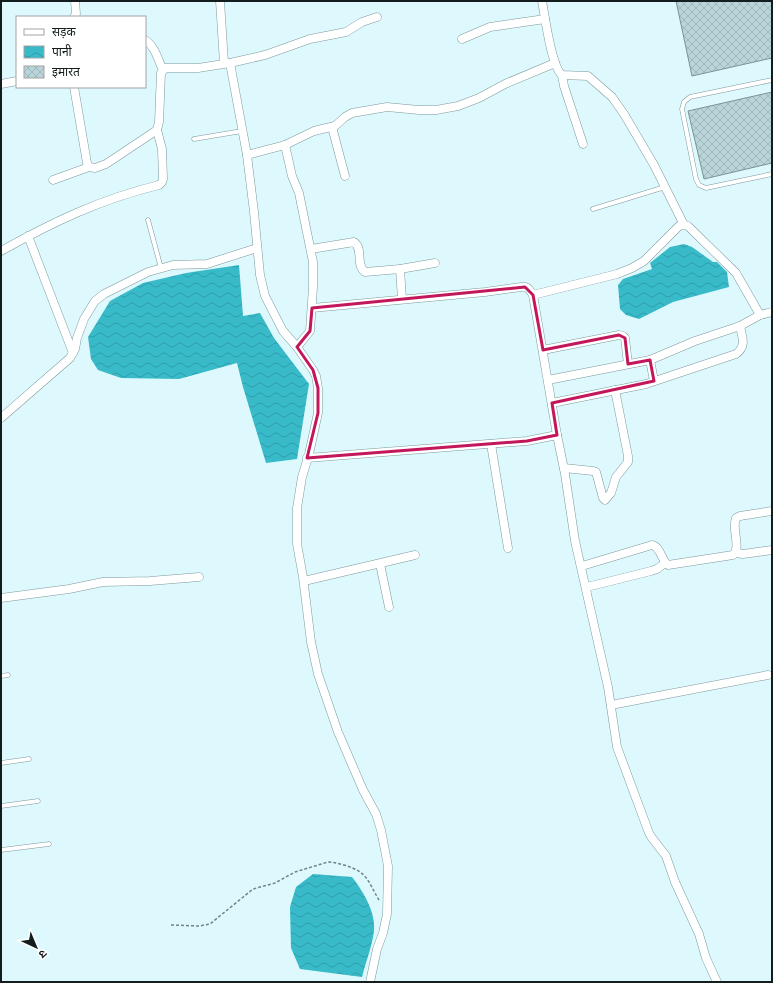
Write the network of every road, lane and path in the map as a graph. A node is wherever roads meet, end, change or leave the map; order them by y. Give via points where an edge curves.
1 (75, 1) edge
2 (220, 1) edge
3 (542, 1) edge
4 (75, 16) edge
5 (377, 17) dead end
6 (545, 19) junction
7 (462, 39) dead end
8 (146, 41) edge
9 (227, 63) junction
10 (555, 63) junction
11 (163, 70) junction
12 (562, 75) junction
13 (16, 80) edge
14 (772, 80) edge
15 (1, 84) edge
16 (74, 88) edge
17 (332, 127) junction
18 (157, 130) junction
19 (242, 131) junction
20 (194, 139) dead end
21 (583, 144) dead end
22 (285, 145) junction
23 (247, 155) junction
24 (89, 167) junction
25 (772, 174) edge
26 (345, 176) dead end
27 (53, 180) dead end
28 (665, 187) junction
29 (593, 209) dead end
30 (148, 220) dead end
31 (684, 225) junction
32 (28, 236) junction
33 (257, 248) junction
34 (311, 249) junction
35 (1, 251) edge
36 (435, 263) dead end
37 (161, 268) junction
38 (400, 269) junction
39 (533, 295) junction
40 (402, 299) junction
41 (312, 308) junction
42 (772, 312) edge
43 (760, 315) junction
44 (740, 326) junction
45 (297, 347) junction
46 (543, 350) junction
47 (73, 353) junction
48 (650, 360) junction
49 (628, 364) junction
50 (548, 380) junction
51 (654, 381) junction
52 (615, 390) junction
53 (552, 403) junction
54 (1, 418) edge
55 (557, 435) junction
56 (491, 444) junction
57 (307, 458) junction
58 (564, 468) junction
59 (772, 511) edge
60 (508, 548) dead end
61 (772, 550) edge
62 (736, 553) junction
63 (415, 555) dead end
64 (665, 563) junction
65 (380, 564) junction
66 (582, 566) junction
67 (199, 577) dead end
68 (304, 581) junction
69 (587, 587) junction
70 (1, 598) edge
71 (390, 607) dead end
72 (8, 675) dead end
73 (768, 675) dead end
74 (1, 676) edge
75 (611, 704) junction
76 (29, 759) dead end
77 (1, 763) edge
78 (38, 801) dead end
79 (1, 806) edge
80 (49, 844) dead end
81 (1, 850) edge
82 (379, 901) dead end
83 (171, 925) dead end
84 (370, 982) edge
85 (717, 982) edge

1 - 4 street
2 - 9 street
3 - 6 street
5 - 9 street via 362,22 346,32 310,39 265,55
6 - 7 street via 490,27
6 - 10 street
8 - 11 street via 153,48
9 - 11 street via 191,69 168,67
9 - 19 street
10 - 12 street
10 - 17 street via 458,106 436,110 387,107 349,115
11 - 18 street
12 - 21 street
12 - 28 street via 588,76 612,97
13 - 15 street
14 - 25 lane via 690,96 682,109 698,185 706,188
16 - 24 street
17 - 22 street via 314,131
17 - 26 street
18 - 24 street via 106,164 95,168
18 - 32 street via 162,149 162,182 86,208
19 - 20 lane
19 - 23 street
22 - 23 street
22 - 34 street
23 - 33 street
24 - 27 street
28 - 29 lane
28 - 31 street
30 - 37 lane
31 - 39 street via 679,226 644,261 632,268
31 - 43 street via 733,270
32 - 35 street
32 - 47 street
33 - 37 street via 207,264 180,264
33 - 45 street via 260,275 268,303 283,331
34 - 38 street via 354,242 358,247 360,268 363,271
34 - 41 street
36 - 38 street
37 - 47 street via 142,274 98,297 82,324
38 - 40 street
39 - 40 street via 528,287 521,287
39 - 46 street
40 - 41 street
41 - 45 street via 310,331
42 - 43 street
43 - 44 street
44 - 48 street
44 - 51 street via 744,343 741,351
45 - 57 street via 313,370 318,388 318,412
46 - 49 street via 619,335 625,338
46 - 50 street
47 - 54 street
48 - 49 street
48 - 51 street
49 - 50 street
50 - 53 street
51 - 52 street
52 - 53 street
52 - 58 street via 628,462 616,477 611,494 605,500 603,498 598,475 593,471
53 - 55 street
55 - 56 street
55 - 58 street
56 - 57 street
56 - 60 street
57 - 68 street via 297,508 297,544
58 - 66 street via 575,541
59 - 62 street via 736,518
61 - 62 street
62 - 64 street via 673,565
63 - 65 street
64 - 66 street via 659,549 652,545
64 - 69 street via 651,571
65 - 68 street
65 - 71 street
66 - 69 street
67 - 70 street via 103,582
68 - 84 street via 311,642 318,674 338,732 376,814 388,866 387,908
69 - 75 street
72 - 74 lane
73 - 75 street
75 - 85 street via 618,754 649,833 666,856
76 - 77 lane
78 - 79 lane
80 - 81 lane
82 - 83 path via 356,868 328,862 253,889 210,924

